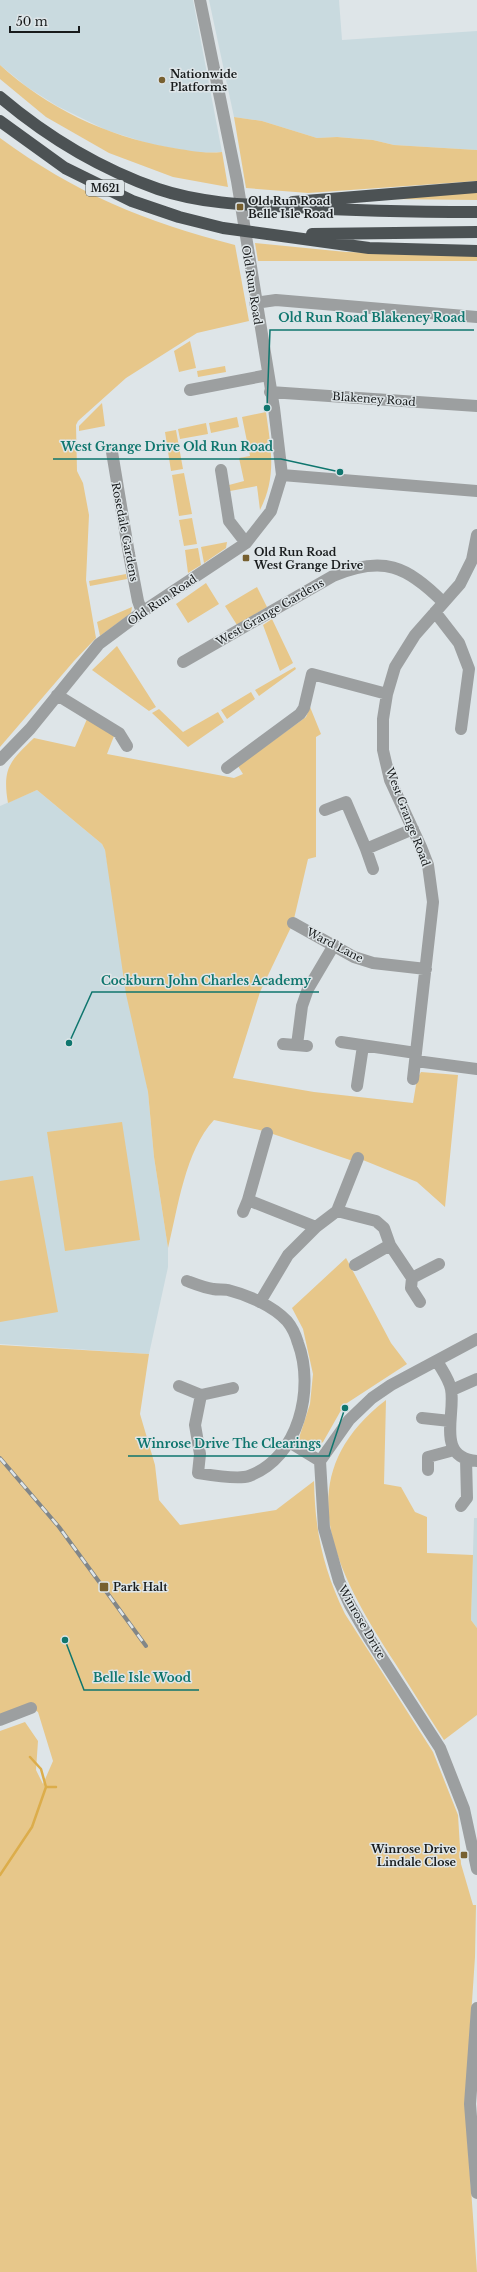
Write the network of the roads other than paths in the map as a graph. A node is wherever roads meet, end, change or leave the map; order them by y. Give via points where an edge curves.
1 (200, 0) edge
2 (0, 97) edge
3 (0, 121) edge
4 (477, 187) edge
5 (271, 206) junction
6 (477, 212) edge
7 (477, 232) edge
8 (272, 234) junction
9 (477, 250) edge
10 (255, 303) junction
11 (477, 317) edge
12 (268, 375) junction
13 (190, 390) dead end
14 (270, 392) junction
15 (477, 406) edge
16 (112, 452) dead end
17 (221, 470) dead end
18 (282, 475) junction
19 (477, 491) edge
20 (477, 535) edge
21 (246, 543) junction
22 (443, 602) junction
23 (142, 612) junction
24 (434, 612) junction
25 (183, 662) dead end
26 (387, 694) junction
27 (57, 695) junction
28 (461, 729) dead end
29 (127, 746) dead end
30 (0, 760) edge
31 (227, 768) dead end
32 (325, 810) dead end
33 (413, 829) junction
34 (366, 849) junction
35 (373, 869) dead end
36 (293, 923) dead end
37 (334, 945) junction
38 (426, 969) junction
39 (341, 1042) dead end
40 (283, 1044) dead end
41 (363, 1046) junction
42 (416, 1057) junction
43 (477, 1069) edge
44 (413, 1079) dead end
45 (357, 1086) dead end
46 (267, 1133) dead end
47 (358, 1158) dead end
48 (248, 1200) junction
49 (337, 1210) junction
50 (243, 1212) dead end
51 (316, 1227) junction
52 (390, 1245) junction
53 (439, 1264) dead end
54 (355, 1265) dead end
55 (412, 1278) junction
56 (187, 1281) dead end
57 (260, 1302) junction
58 (420, 1302) dead end
59 (477, 1339) edge
60 (437, 1361) junction
61 (477, 1379) edge
62 (180, 1386) dead end
63 (233, 1388) dead end
64 (452, 1390) junction
65 (201, 1395) junction
66 (422, 1418) dead end
67 (450, 1421) junction
68 (289, 1442) junction
69 (454, 1450) junction
70 (471, 1460) edge
71 (320, 1461) junction
72 (428, 1470) dead end
73 (461, 1506) dead end
74 (31, 1708) dead end
75 (0, 1720) edge
76 (473, 1820) edge
77 (477, 1869) edge
78 (477, 2008) edge
79 (477, 2012) edge
80 (475, 2128) edge
81 (477, 2193) edge

1 - 10 street, Old Run Road via 237,181
2 - 5 highway, M621 via 71,148 159,189 221,202
3 - 8 highway, M621 via 33,147 89,181 156,210 223,228
4 - 5 highway, M621 via 313,199
5 - 6 highway, M621
7 - 8 highway, M621
8 - 9 highway, M621 via 369,248
10 - 11 street via 276,300
10 - 12 street, Old Run Road
12 - 13 street
12 - 14 street, Old Run Road
14 - 15 street, Blakeney Road
14 - 18 street, Old Run Road
16 - 23 street, Rosedale Gardens via 132,573
17 - 21 street via 229,521
18 - 19 street
18 - 21 street, Old Run Road via 271,511
20 - 22 street, West Grange Road via 472,560 460,584
21 - 23 street, Old Run Road
22 - 24 street, West Grange Road
22 - 25 street, West Grange Gardens via 414,576 402,569 384,566 349,569
23 - 27 street, Old Run Road via 95,648
24 - 26 street, West Grange Road via 415,635 395,668
24 - 28 street via 459,642 469,669
26 - 31 street via 312,674 304,708 300,714
26 - 33 street, West Grange Road via 383,719 383,750 390,780
27 - 29 street via 119,733
27 - 30 street, Old Run Road via 28,733
32 - 34 street via 346,802
33 - 34 street
33 - 38 street, West Grange Road via 428,865 433,902
34 - 35 street
36 - 37 street, Ward Lane
37 - 38 street, Ward Lane via 354,956 373,962
37 - 40 street via 308,989 302,1006 302,1046
38 - 42 street, West Grange Road
39 - 41 street
41 - 42 street
41 - 45 street
42 - 43 street
42 - 44 street, West Grange Road
46 - 48 street
47 - 49 street
48 - 50 street
48 - 51 street
49 - 51 street
49 - 52 street via 376,1222 384,1228
51 - 57 street via 288,1255
52 - 54 street
52 - 55 street
53 - 55 street
55 - 58 street via 411,1288
56 - 57 street via 212,1289 228,1284
57 - 68 street via 288,1322 302,1353 304,1396
59 - 60 street
60 - 64 street
60 - 71 street via 372,1398 349,1420
61 - 64 street
62 - 65 street
63 - 65 street
64 - 67 street
65 - 68 street via 195,1425 200,1454 197,1478 248,1476 270,1463
66 - 67 street
67 - 69 street via 450,1436
68 - 71 street
69 - 70 street
69 - 72 street via 428,1457
70 - 73 street via 467,1498
71 - 76 street, Winrose Drive via 324,1528 339,1581 365,1632 440,1748
74 - 75 street
76 - 77 street, Winrose Drive
78 - 79 street
79 - 80 street via 470,2104
80 - 81 street

